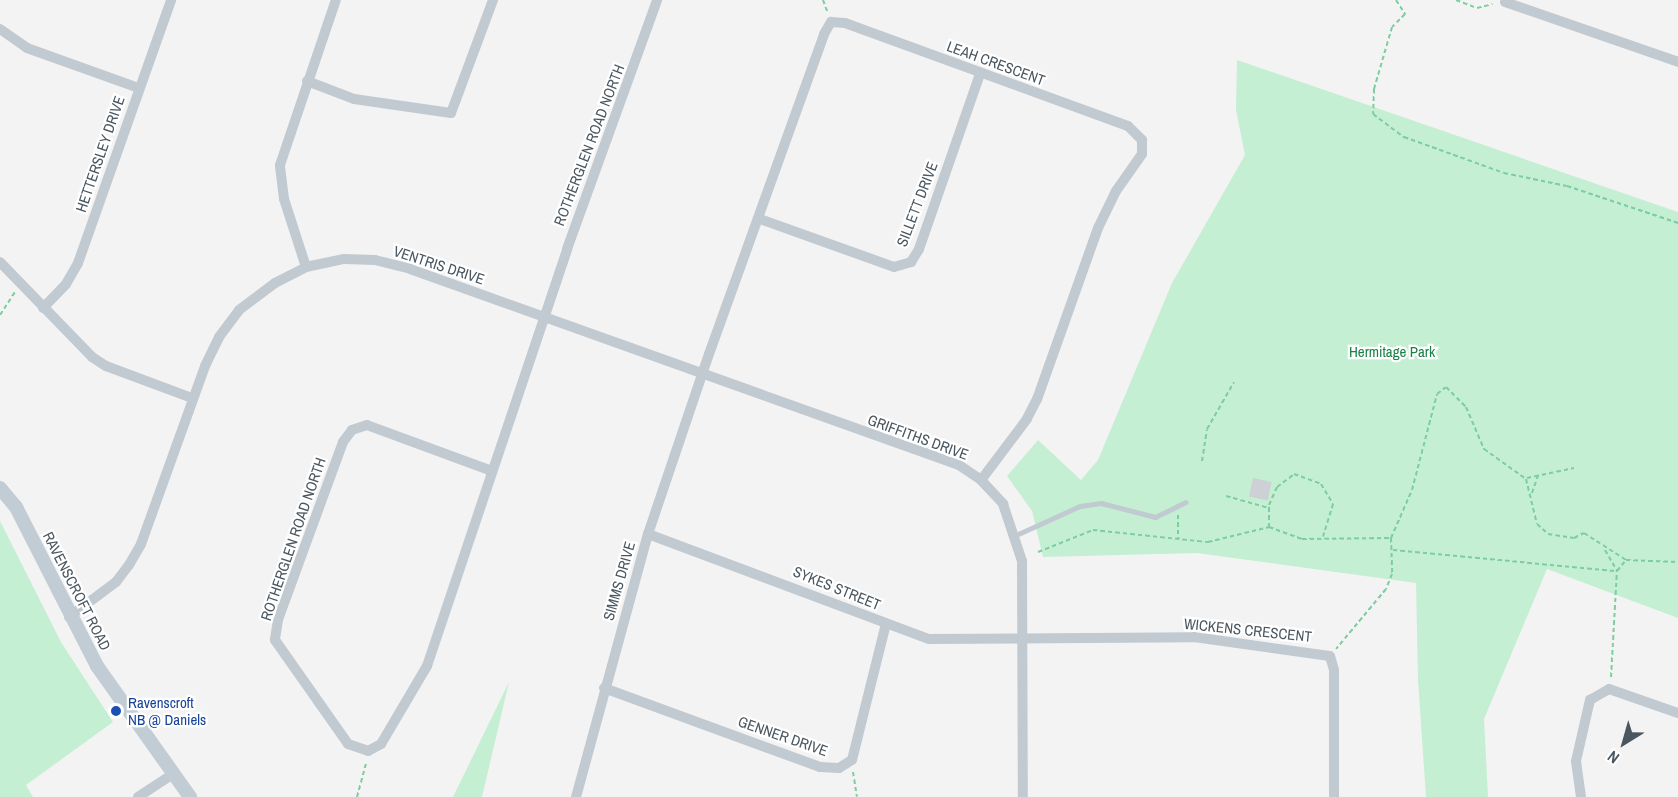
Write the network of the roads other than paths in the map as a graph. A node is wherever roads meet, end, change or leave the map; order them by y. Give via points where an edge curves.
1 (171, 0) edge
2 (336, 0) edge
3 (493, 0) edge
4 (657, 0) edge
5 (1505, 2) road end
6 (0, 29) edge
7 (1678, 62) edge
8 (980, 74) junction
9 (307, 81) junction
10 (139, 88) junction
11 (760, 219) junction
12 (0, 262) edge
13 (306, 267) junction
14 (43, 308) junction
15 (544, 318) junction
16 (702, 376) junction
17 (192, 398) junction
18 (492, 471) junction
19 (981, 480) junction
20 (0, 488) edge
21 (1186, 502) dead end
22 (648, 534) junction
23 (1016, 535) junction
24 (69, 617) junction
25 (886, 624) junction
26 (1021, 641) junction
27 (604, 688) junction
28 (1678, 713) edge
29 (173, 774) junction
30 (138, 797) edge
31 (190, 797) edge
32 (576, 797) edge
33 (1023, 797) edge
34 (1334, 797) edge
35 (1581, 797) edge

1 - 10 street, HETTERSLEY DRIVE
2 - 9 street
3 - 9 street via 451,113 354,99
4 - 15 street, ROTHERGLEN ROAD NORTH
5 - 7 street
6 - 10 street via 27,48
8 - 11 street, SILLETT DRIVE via 919,249 910,262 894,267
8 - 11 street, LEAH CRESCENT via 845,23 831,22
8 - 19 street, LEAH CRESCENT via 1128,126 1142,140 1142,154 1116,191 1098,228 1027,419
9 - 13 street via 280,165 284,199
10 - 14 street, HETTERSLEY DRIVE via 78,263 66,284
11 - 16 street, LEAH CRESCENT
12 - 14 street
13 - 15 street, VENTRIS DRIVE via 344,259 375,260
13 - 17 street, VENTRIS DRIVE via 275,283 239,310 219,337
14 - 17 street via 105,366
15 - 16 street, VENTRIS DRIVE
15 - 18 street, ROTHERGLEN ROAD NORTH
16 - 19 street, GRIFFITHS DRIVE via 959,465
16 - 22 street, SIMMS DRIVE
17 - 24 street, VENTRIS DRIVE via 141,544 116,582
18 - 18 street, ROTHERGLEN ROAD NORTH via 367,425 352,430 343,442 278,620 275,640 348,744 368,751 390,733 427,666
19 - 23 street, GRIFFITHS DRIVE via 1003,504
20 - 24 street, RAVENSCROFT ROAD via 16,507
21 - 23 lane via 1155,517 1101,503 1080,506
22 - 25 street, SYKES STREET
22 - 27 street, SIMMS DRIVE
23 - 26 street, GRIFFITHS DRIVE via 1022,561
24 - 29 street, RAVENSCROFT ROAD via 97,666
25 - 26 street, SYKES STREET via 929,639
25 - 27 street, GENNER DRIVE via 852,760 839,768 820,767
26 - 33 street, GRIFFITHS DRIVE
26 - 34 street, WICKENS CRESCENT via 1194,637 1298,648 1330,656 1334,670
27 - 32 street, SIMMS DRIVE
28 - 35 street via 1609,689 1590,700 1576,760
29 - 30 street
29 - 31 street, RAVENSCROFT ROAD

